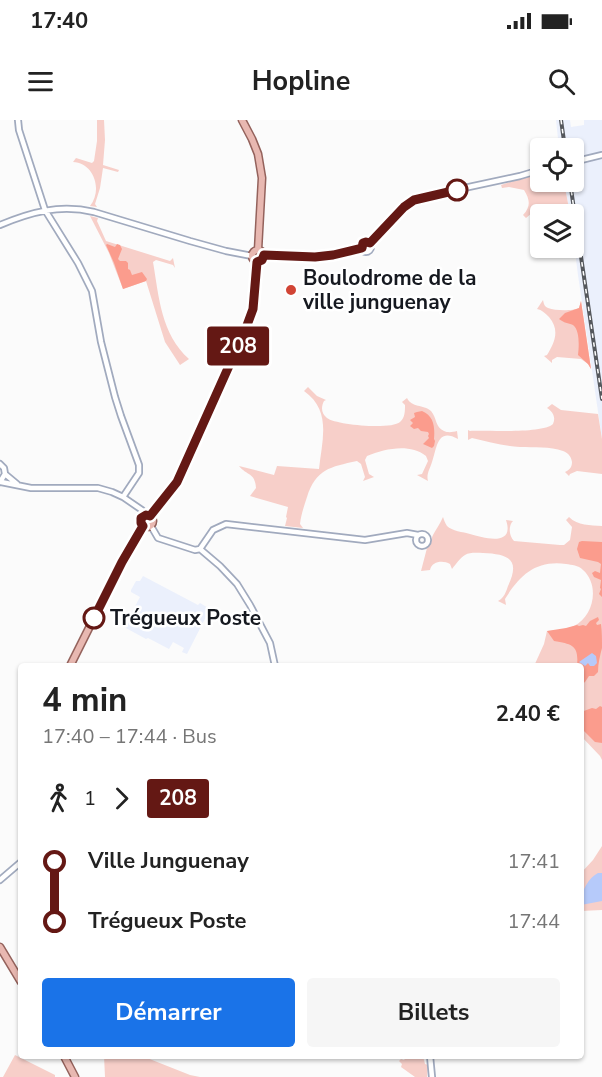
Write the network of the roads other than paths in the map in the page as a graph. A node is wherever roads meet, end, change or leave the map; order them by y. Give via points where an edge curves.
1 (18, 120) edge
2 (242, 120) edge
3 (602, 155) edge
4 (584, 159) edge
5 (530, 173) edge
6 (45, 210) junction
7 (0, 225) edge
8 (261, 252) junction
9 (252, 256) junction
10 (257, 262) junction
11 (0, 464) edge
12 (5, 474) junction
13 (0, 482) edge
14 (17, 484) junction
15 (123, 498) junction
16 (147, 516) junction
17 (147, 526) junction
18 (417, 536) dead end
19 (200, 549) junction
20 (72, 663) edge
21 (274, 663) edge
22 (18, 864) edge
23 (0, 880) edge
24 (0, 947) edge
25 (18, 977) edge
26 (66, 1059) edge
27 (430, 1059) edge
28 (75, 1077) edge
29 (432, 1077) edge

1 - 6 street
2 - 8 main road via 258,154 262,178
3 - 4 street
5 - 8 street via 414,200 362,248 315,257
6 - 7 street
6 - 9 street via 78,208
6 - 15 street via 92,291 115,397 138,459 140,471
8 - 9 main road via 253,252
8 - 10 main road via 262,260
9 - 10 main road
10 - 16 main road via 253,309 246,328 177,482
11 - 12 street
12 - 13 street
12 - 14 street
13 - 14 street
14 - 15 street via 31,488 98,488
15 - 16 street
16 - 17 main road via 153,521
16 - 17 main road via 141,520
17 - 19 street via 158,538
17 - 20 main road via 122,562
18 - 19 street via 407,533 365,540 226,524 213,530
19 - 21 street via 241,591 266,633
22 - 23 street
24 - 25 main road
26 - 28 main road
27 - 29 street

